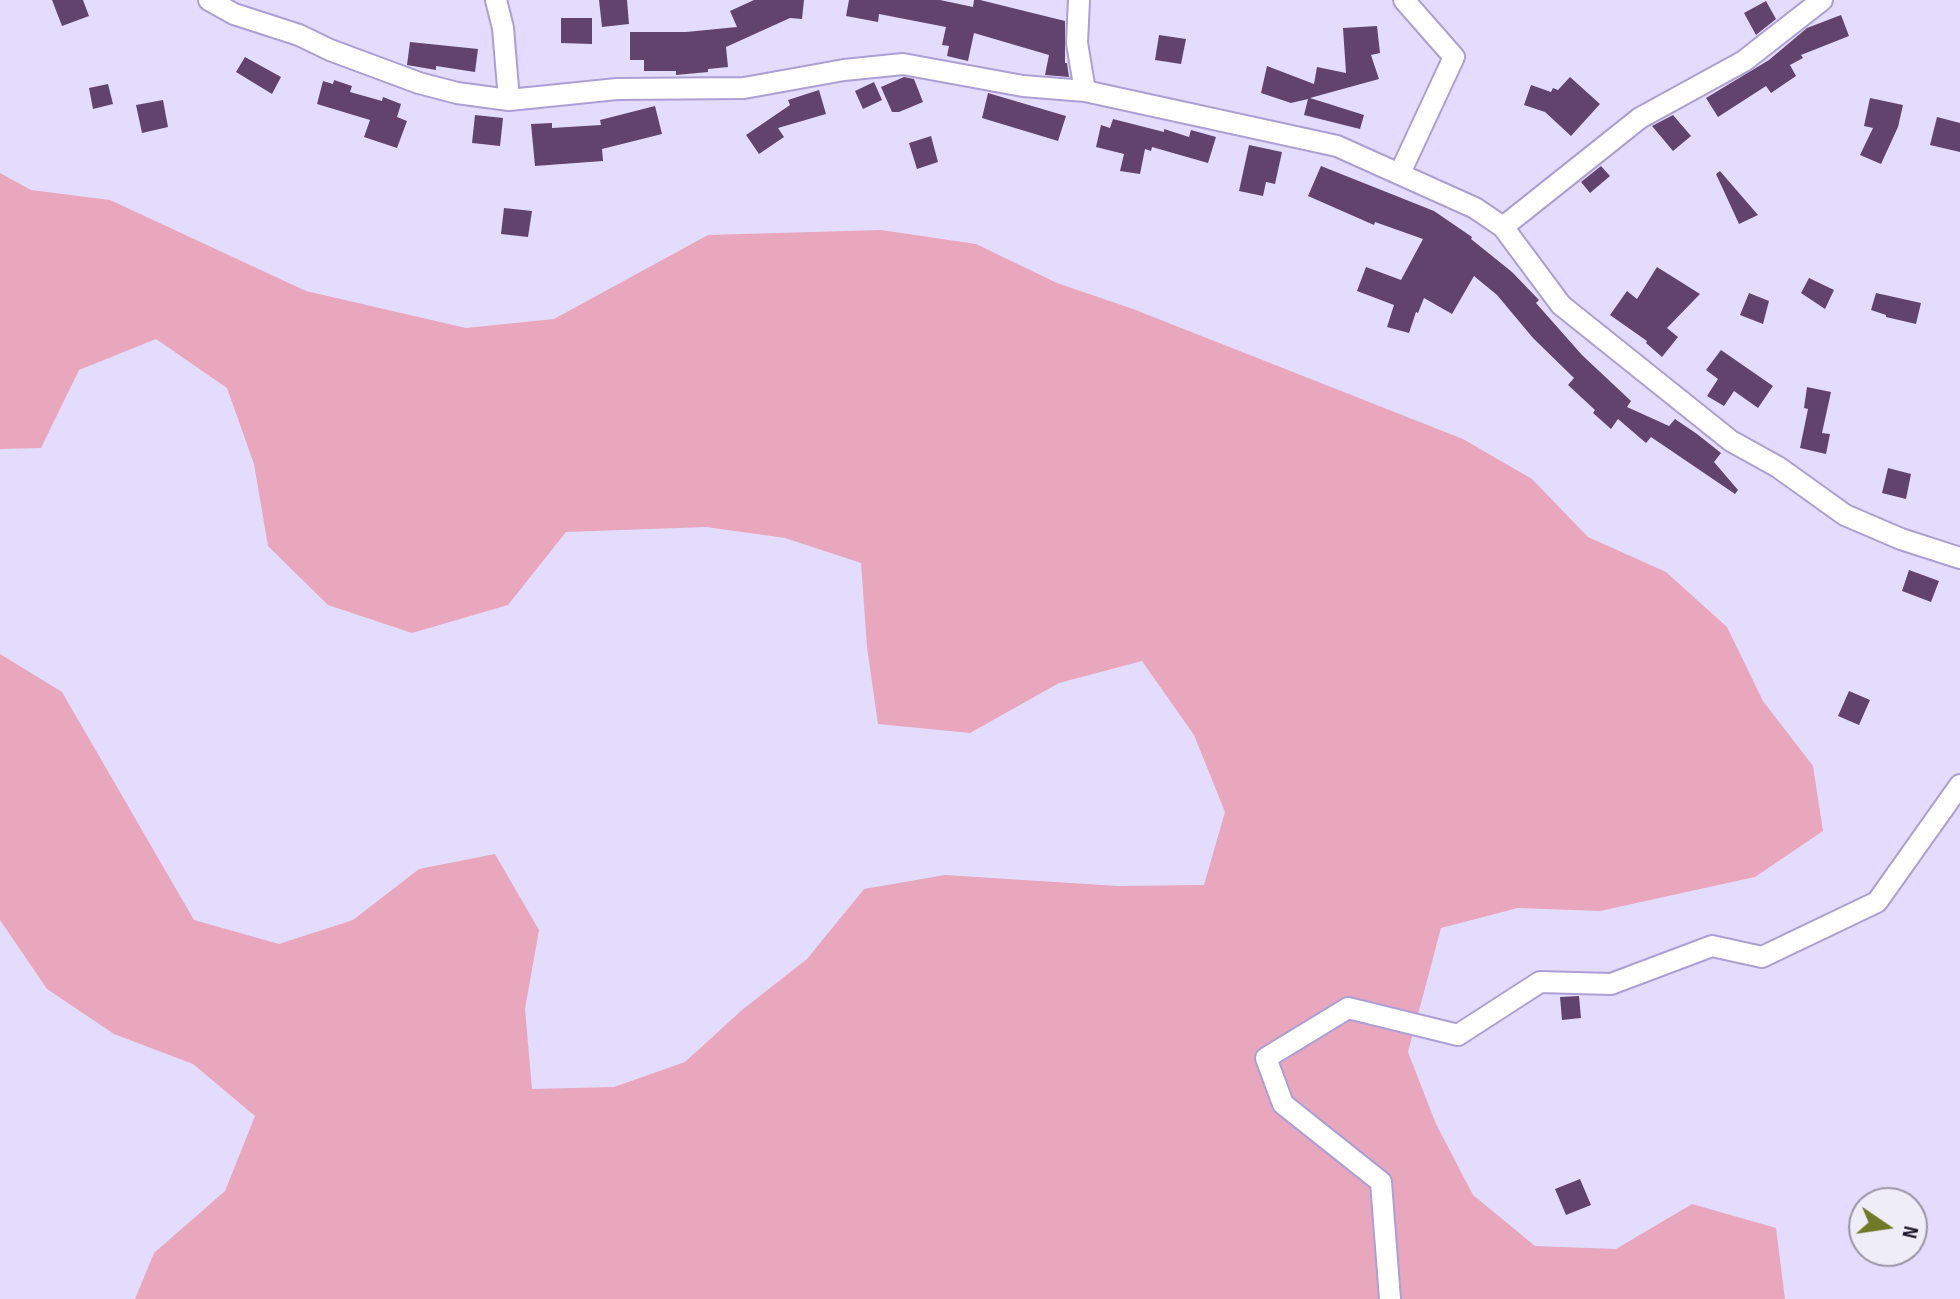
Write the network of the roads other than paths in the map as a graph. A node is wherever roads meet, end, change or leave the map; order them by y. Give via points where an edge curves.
1 (209, 0) edge
2 (496, 0) edge
3 (1079, 0) edge
4 (1404, 0) edge
5 (1822, 0) edge
6 (1085, 91) junction
7 (509, 100) junction
8 (1400, 173) junction
9 (1503, 227) junction
10 (1960, 558) edge
11 (1960, 785) edge
12 (1390, 1299) edge

1 - 7 street via 419,83
2 - 7 street
3 - 6 street via 1077,43
4 - 8 street via 1454,57
5 - 9 street via 1744,61 1640,118
6 - 7 street via 1023,86 903,64 744,88 617,89
6 - 8 street via 1337,146
8 - 9 street
9 - 10 street via 1561,305 1731,441 1845,515
11 - 12 street via 1877,902 1762,957 1712,946 1611,984 1540,982 1458,1035 1348,1008 1266,1058 1283,1104 1381,1182

